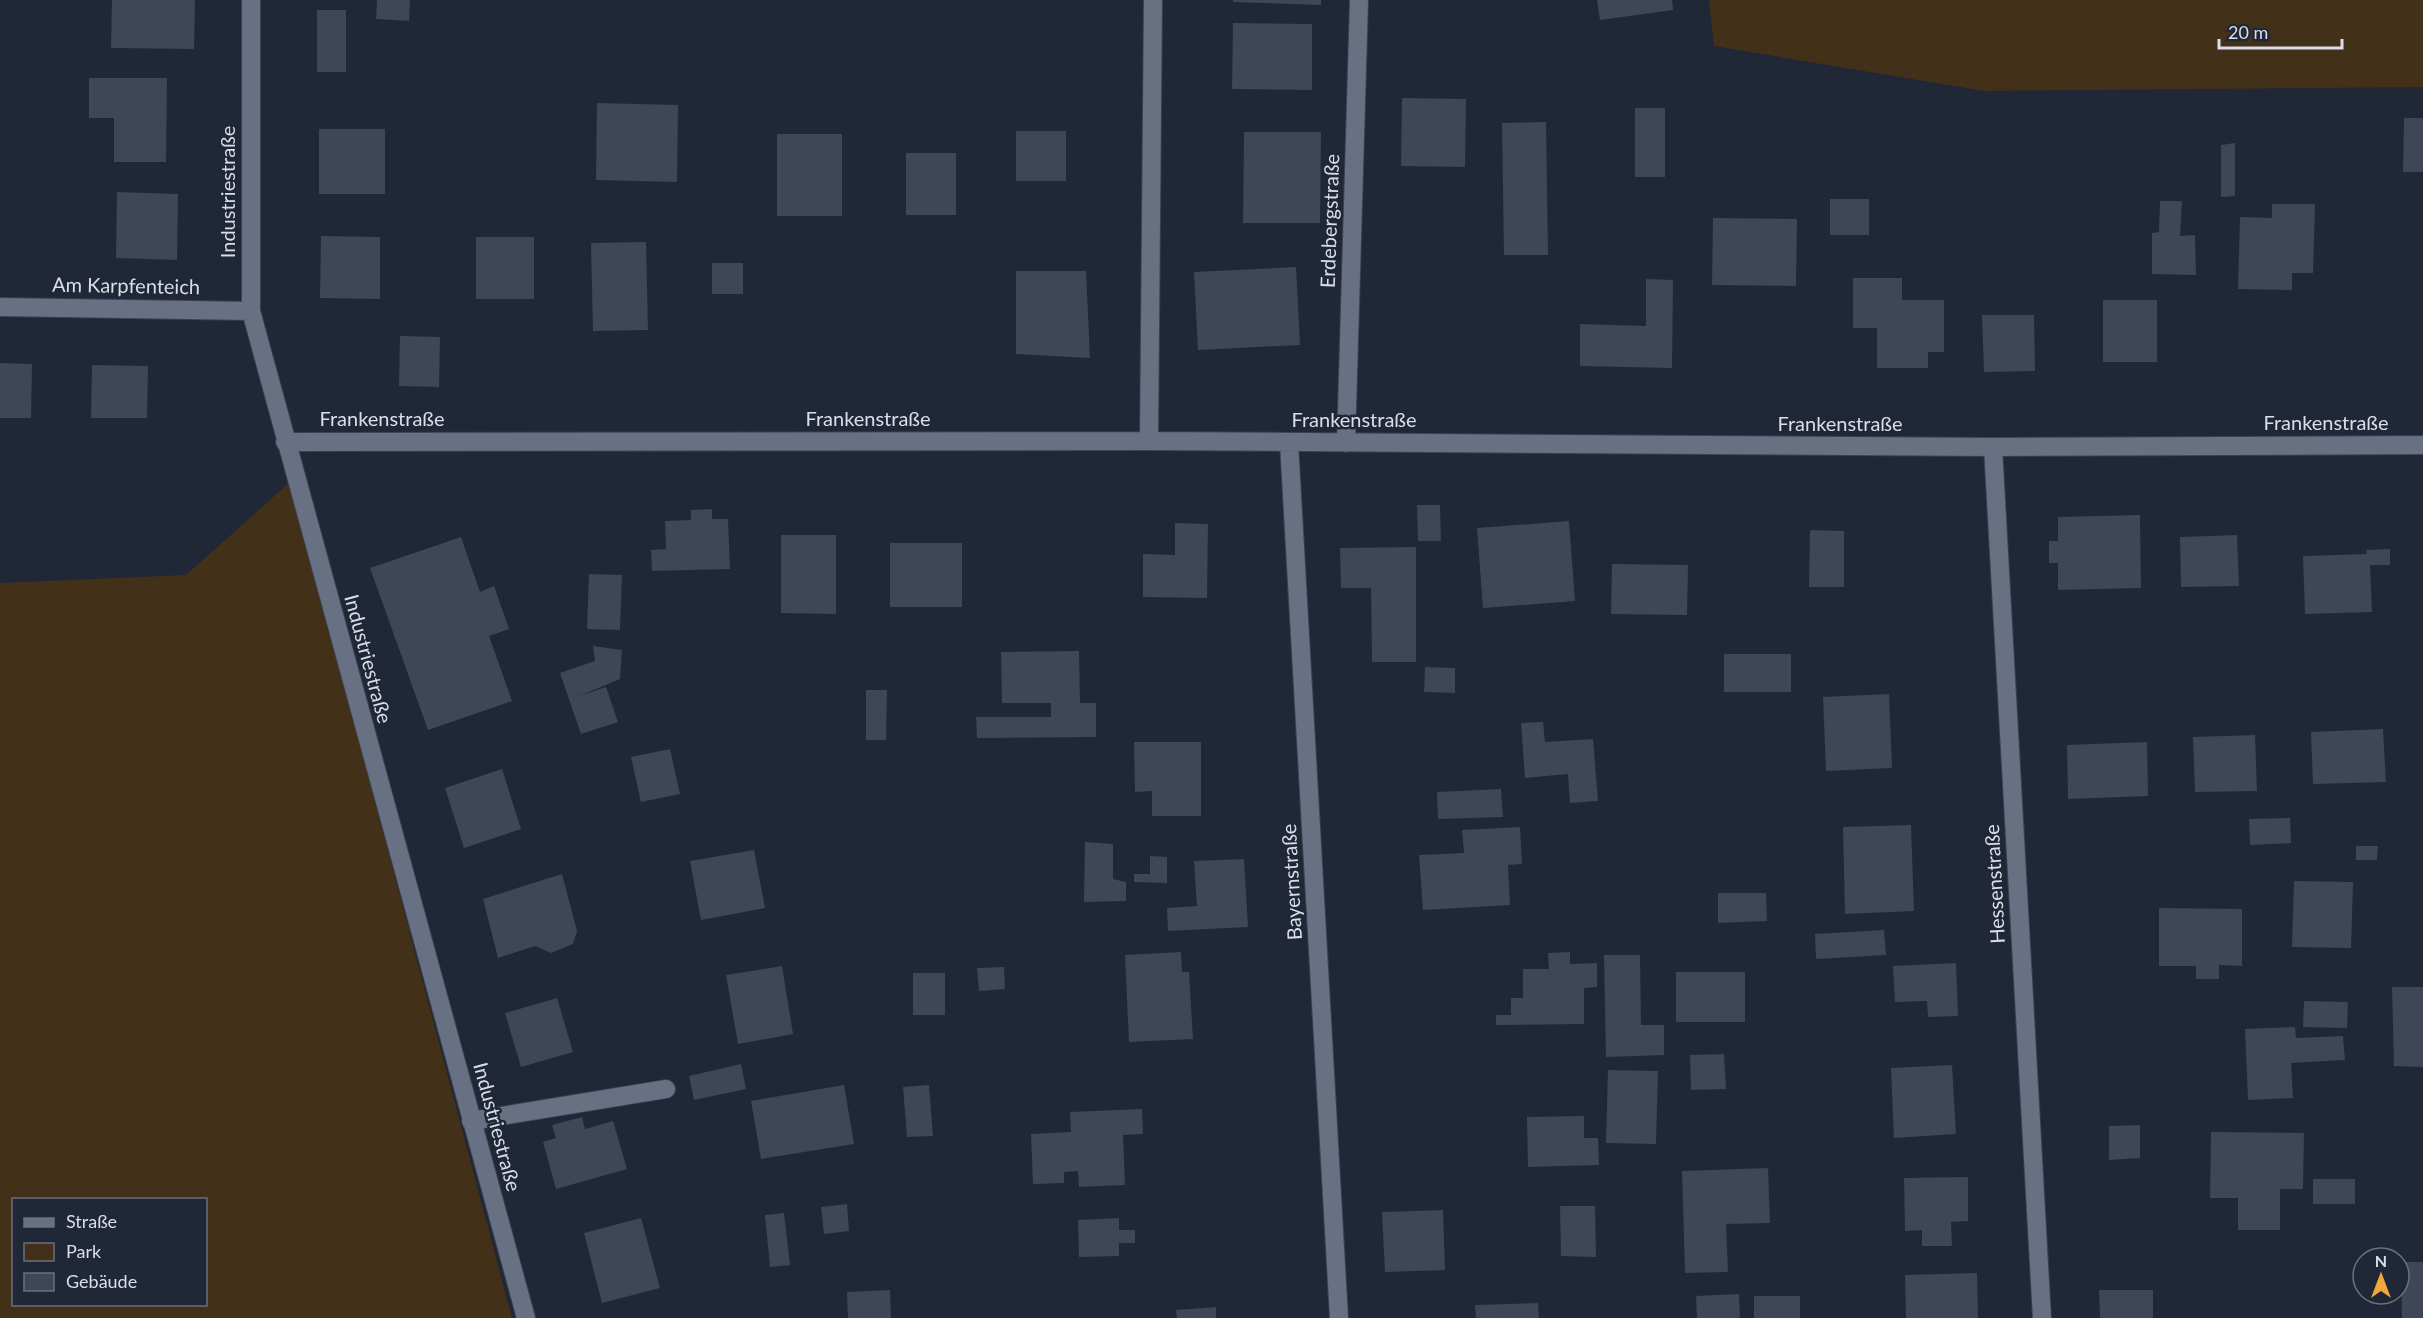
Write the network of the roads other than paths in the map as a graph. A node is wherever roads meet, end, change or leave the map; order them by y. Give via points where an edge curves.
1 (251, 0) edge
2 (1153, 0) edge
3 (1359, 0) edge
4 (0, 307) edge
5 (250, 311) junction
6 (1149, 441) junction
7 (285, 442) junction
8 (1289, 443) junction
9 (1346, 443) junction
10 (2423, 445) edge
11 (1993, 447) junction
12 (666, 1089) dead end
13 (471, 1121) junction
14 (526, 1318) edge
15 (1339, 1318) edge
16 (2042, 1318) edge

1 - 5 street, Industriestraße
2 - 6 street
3 - 9 street, Erdebergstraße
4 - 5 street, Am Karpfenteich
5 - 7 street, Industriestraße
6 - 7 street, Frankenstraße
6 - 8 street, Frankenstraße
7 - 13 street, Industriestraße
8 - 9 street, Frankenstraße
8 - 15 street, Bayernstraße
9 - 11 street, Frankenstraße
10 - 11 street, Frankenstraße
11 - 16 street, Hessenstraße
12 - 13 street
13 - 14 street, Industriestraße

